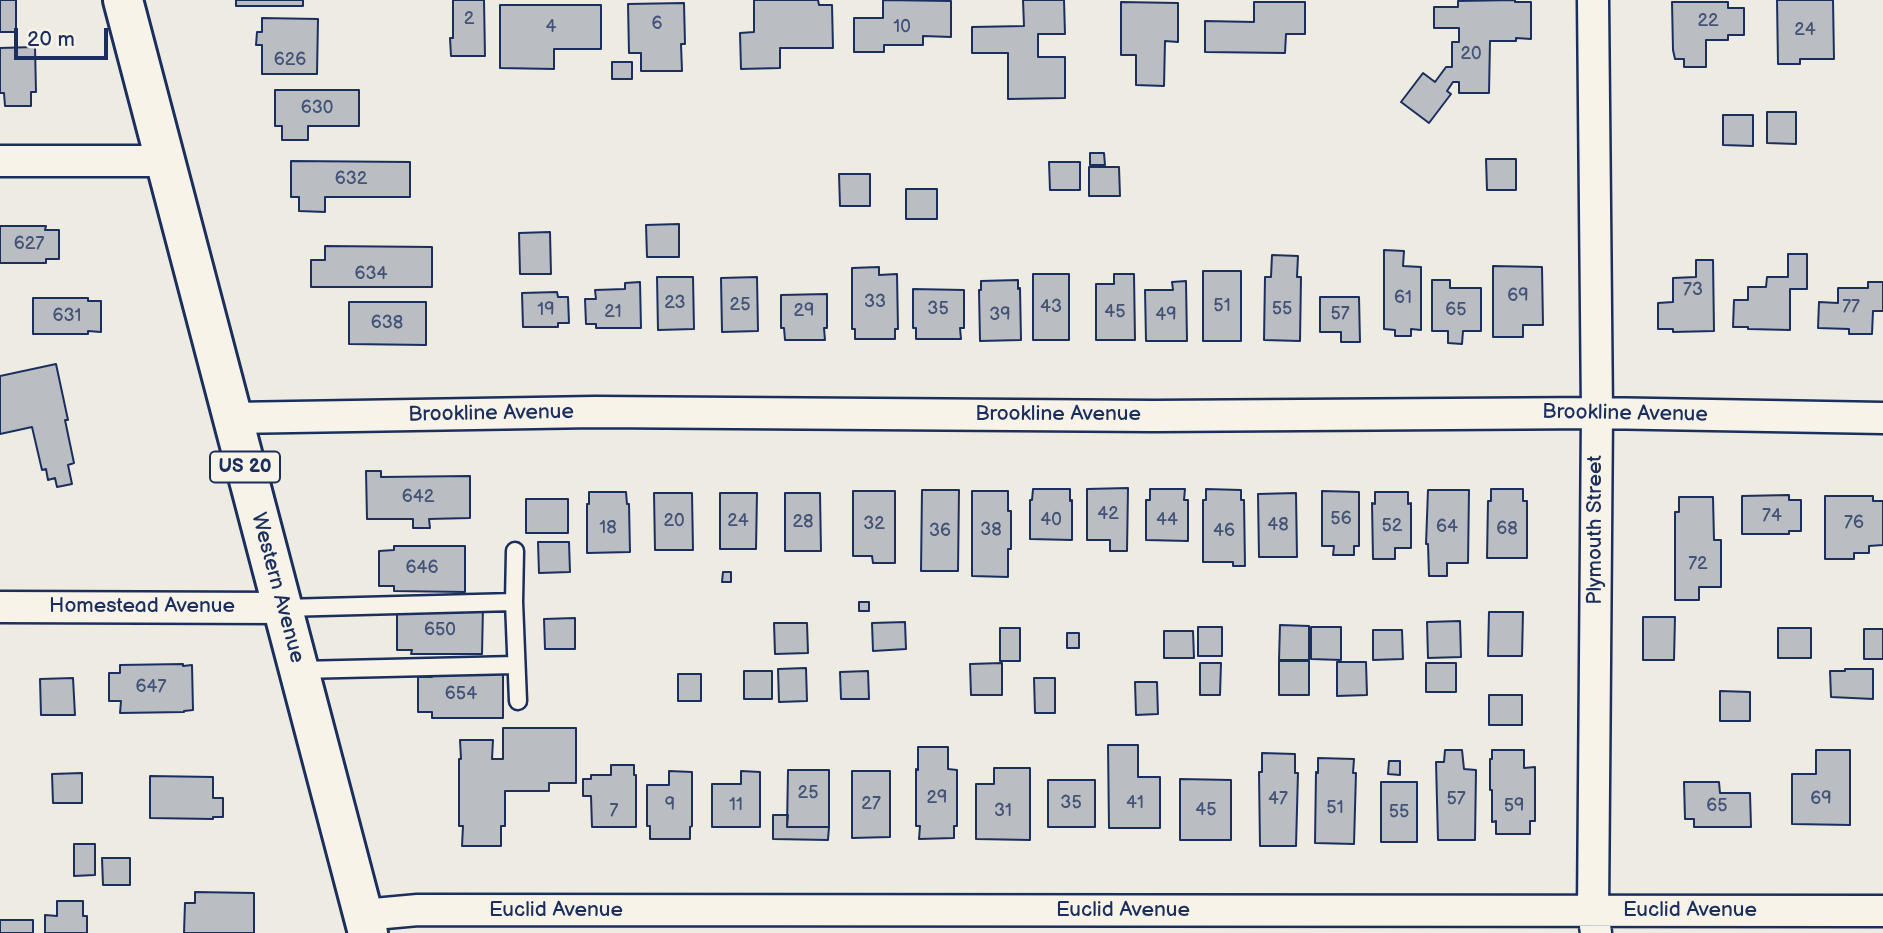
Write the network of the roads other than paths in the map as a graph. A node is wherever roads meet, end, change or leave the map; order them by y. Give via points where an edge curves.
1 (123, 0) edge
2 (1593, 0) edge
3 (0, 161) edge
4 (166, 161) junction
5 (1597, 413) junction
6 (232, 418) junction
7 (1883, 418) edge
8 (514, 551) dead end
9 (514, 602) junction
10 (0, 607) edge
11 (283, 608) junction
12 (515, 665) junction
13 (299, 670) junction
14 (518, 701) dead end
15 (1883, 911) edge
16 (1595, 922) edge
17 (366, 924) edge

1 - 4 main road, Western Avenue / US 20
2 - 5 street, Plymouth Street
3 - 4 street
4 - 6 main road, Western Avenue / US 20
5 - 6 street, Brookline Avenue via 595,412
5 - 7 street, Brookline Avenue
5 - 16 street, Plymouth Street
6 - 11 main road, Western Avenue / US 20
8 - 9 lane
9 - 11 lane
9 - 12 lane
10 - 11 street, Homestead Avenue
11 - 13 main road, Western Avenue / US 20
12 - 13 lane
12 - 14 lane
13 - 17 main road, Western Avenue / US 20
15 - 16 street, Euclid Avenue
16 - 17 street, Euclid Avenue via 418,910

